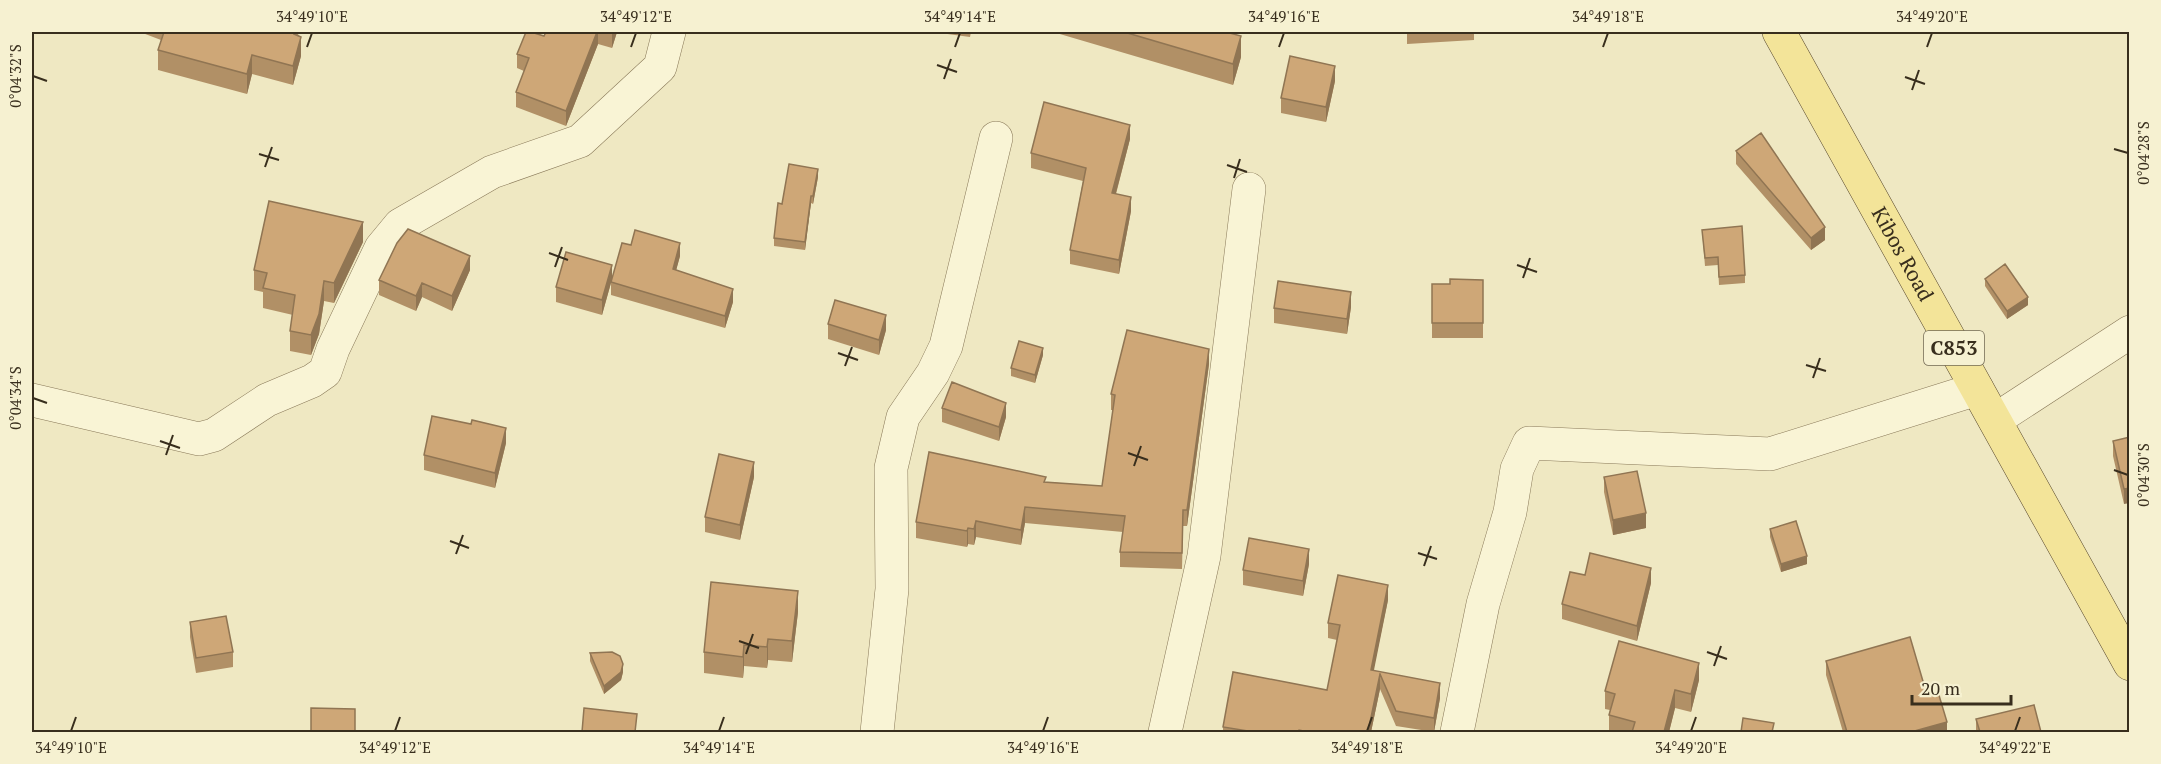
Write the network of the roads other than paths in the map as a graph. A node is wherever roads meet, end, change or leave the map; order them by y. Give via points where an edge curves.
1 (669, 32) edge
2 (1779, 32) edge
3 (996, 138) dead end
4 (1249, 189) dead end
5 (2130, 332) edge
6 (1977, 389) junction
7 (32, 400) edge
8 (1995, 420) junction
9 (2130, 664) edge
10 (877, 732) edge
11 (1165, 732) edge
12 (1457, 732) edge

1 - 7 street via 660,67 580,141 492,172 400,225 381,248 325,372 312,381 267,400 214,435 199,439
2 - 6 main road, Kibos Road / C853
3 - 10 street via 945,346 933,373 903,417 891,468 891,589
4 - 11 street via 1204,556
5 - 8 street
6 - 8 main road, Kibos Road / C853
6 - 12 street via 1770,454 1529,443 1517,470 1510,512 1482,604
8 - 9 main road, Kibos Road / C853

